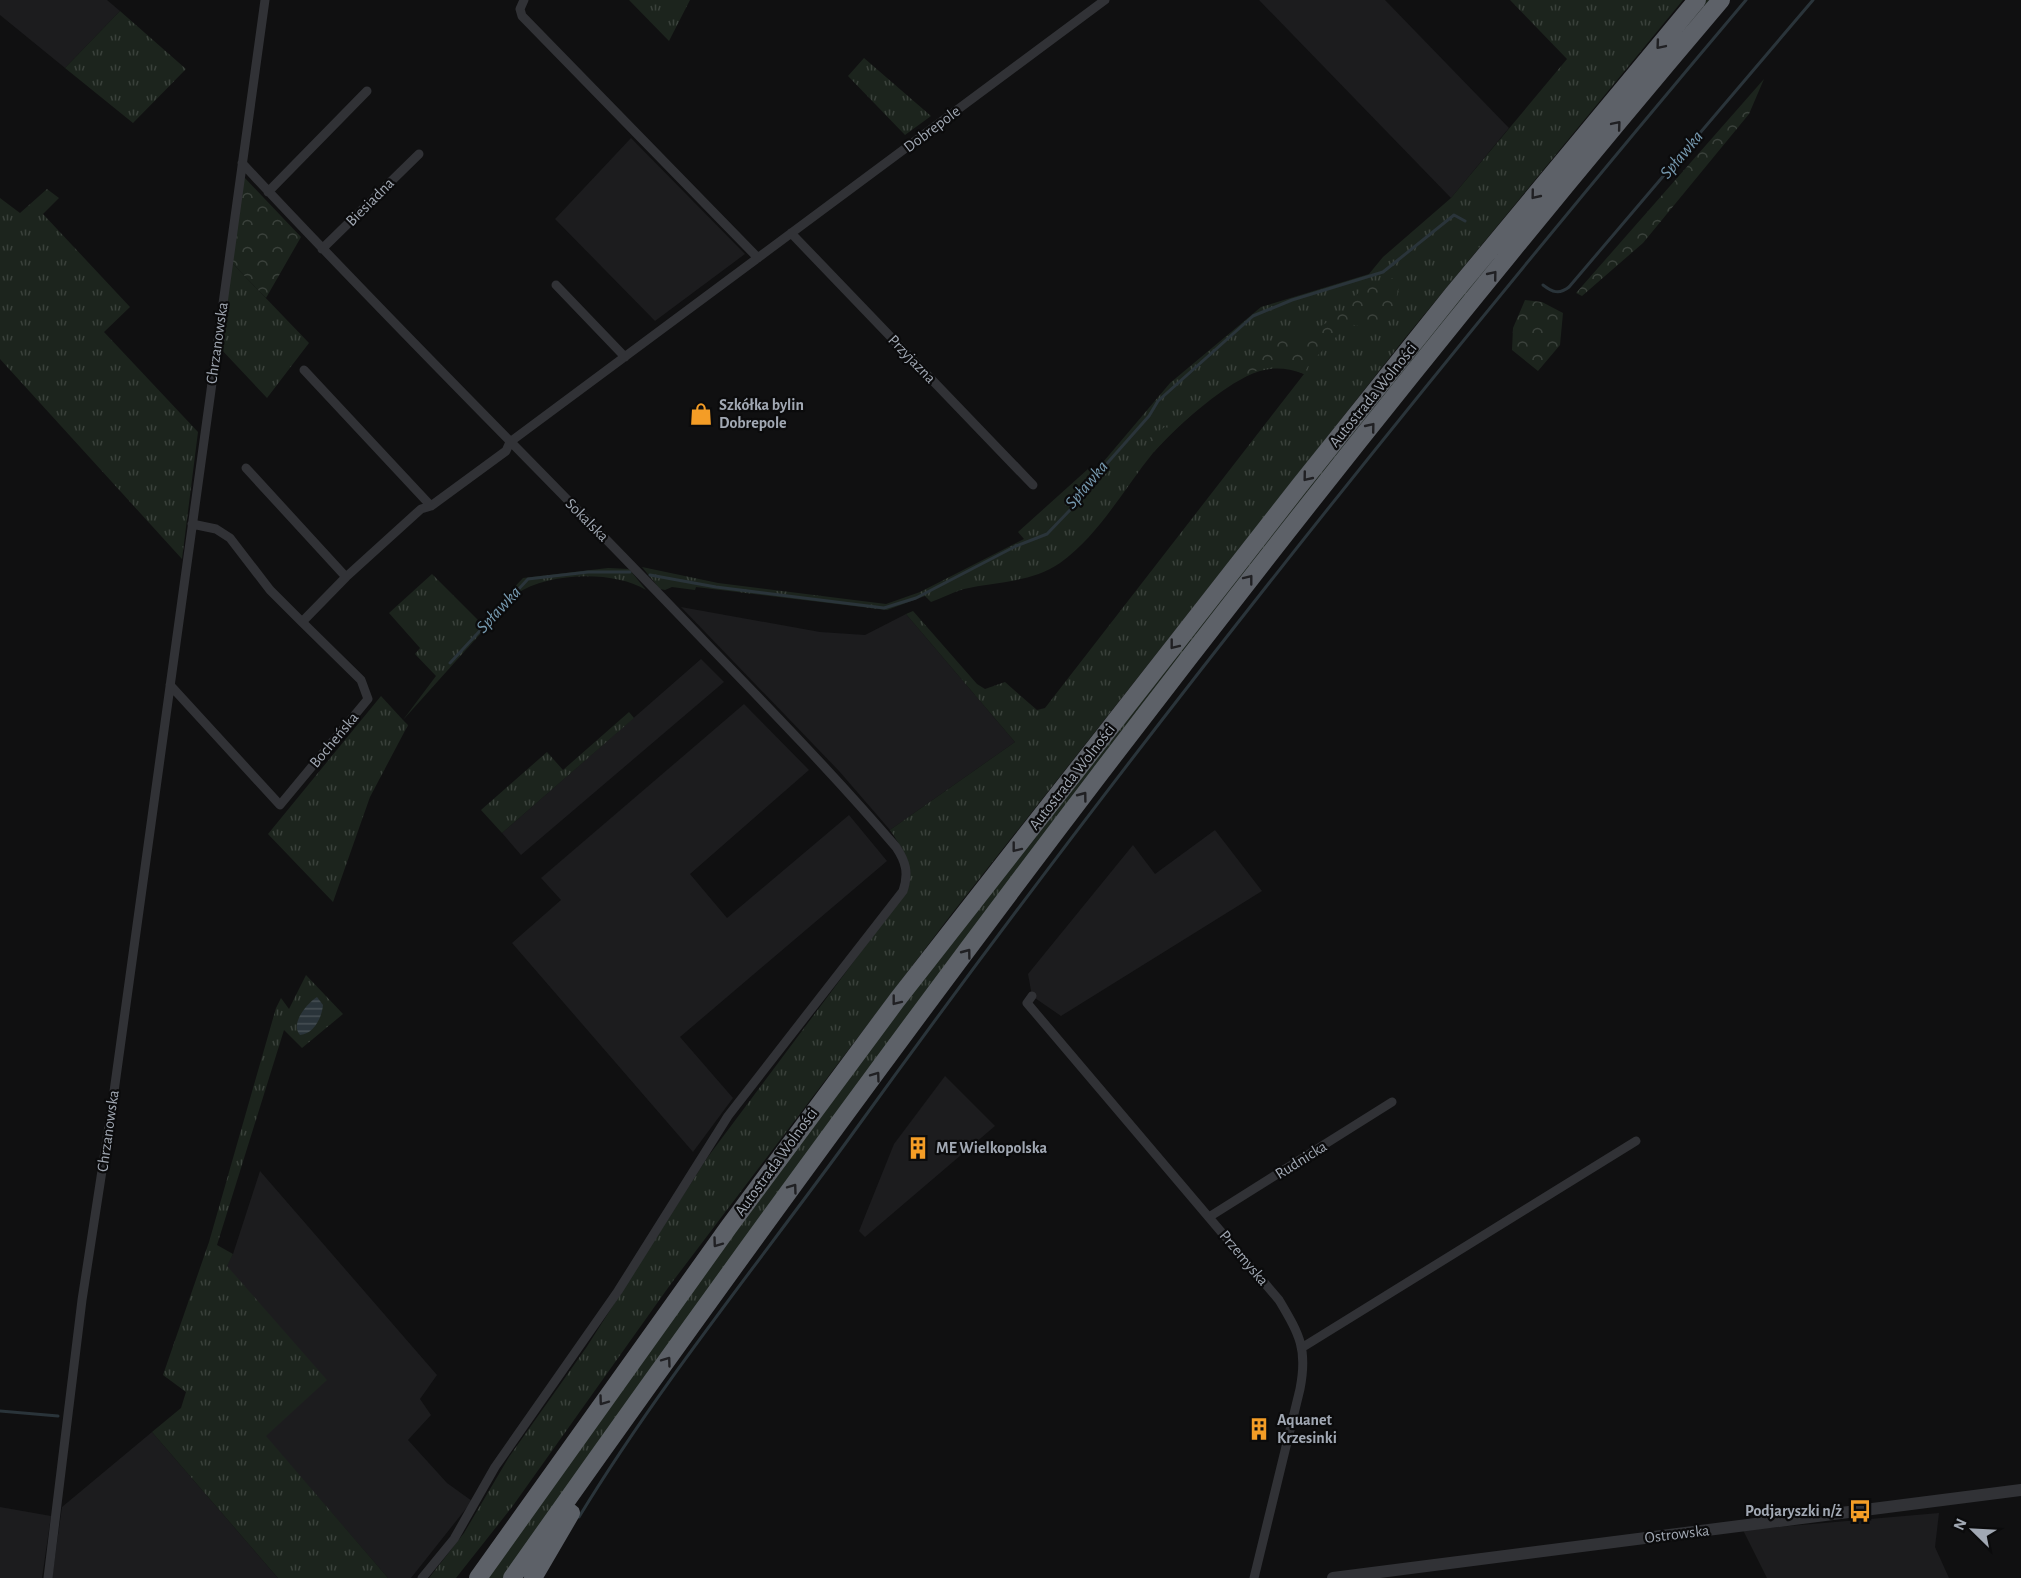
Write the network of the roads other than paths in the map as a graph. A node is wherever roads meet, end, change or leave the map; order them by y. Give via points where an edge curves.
1 (265, 0) edge
2 (524, 0) edge
3 (1105, 0) edge
4 (1697, 0) edge
5 (1721, 0) edge
6 (367, 92) dead end
7 (418, 154) dead end
8 (242, 163) junction
9 (268, 192) junction
10 (791, 233) junction
11 (322, 249) junction
12 (758, 258) junction
13 (556, 285) dead end
14 (625, 357) junction
15 (304, 370) dead end
16 (510, 442) junction
17 (246, 468) dead end
18 (1033, 485) dead end
19 (431, 506) junction
20 (192, 524) junction
21 (346, 578) junction
22 (302, 622) junction
23 (170, 685) junction
24 (1032, 996) dead end
25 (1392, 1102) dead end
26 (1636, 1142) dead end
27 (1209, 1217) junction
28 (1303, 1347) junction
29 (632, 1408) junction
30 (2021, 1490) edge
31 (522, 1515) junction
32 (48, 1578) edge
33 (422, 1578) edge
34 (465, 1578) edge
35 (478, 1578) edge
36 (512, 1578) edge
37 (533, 1578) edge
38 (1254, 1578) edge
39 (1333, 1578) edge

1 - 8 street, Chrzanowska
2 - 12 street via 522,16
3 - 10 street, Dobrepole
4 -> 31 highway, Autostrada Wolności via 1300,485 891,1009 761,1182
29 -> 5 highway, Autostrada Wolności via 1204,636 1447,332
6 - 9 street
7 - 11 street, Biesiadna
8 - 9 street, Sokalska
8 - 20 street, Chrzanowska
9 - 11 street, Sokalska
10 - 12 street, Dobrepole
10 - 18 street, Przyjazna
11 - 16 street, Sokalska
12 - 14 street, Dobrepole
13 - 14 street
14 - 16 street, Dobrepole
15 - 19 street
16 - 19 street via 506,451
16 - 33 street, Sokalska via 789,729 888,837 904,859 907,880 903,891 728,1116 618,1291 495,1467 454,1539
17 - 21 street
19 - 21 street via 421,509
20 - 22 street, Bocheńska via 216,529 230,538 270,590
20 - 23 street, Chrzanowska
21 - 22 street
22 - 23 street, Bocheńska via 361,680 368,699 280,805
23 - 32 street, Chrzanowska via 82,1300
24 - 27 street, Przemyska via 1027,1003
25 - 27 street, Rudnicka
26 - 28 street
27 - 28 street, Przemyska via 1280,1300
28 - 38 street, Przemyska via 1300,1389
29 - 36 highway, Autostrada Wolności
29 - 37 highway
30 - 39 street, Ostrowska
31 - 34 highway
31 - 35 highway, Autostrada Wolności

